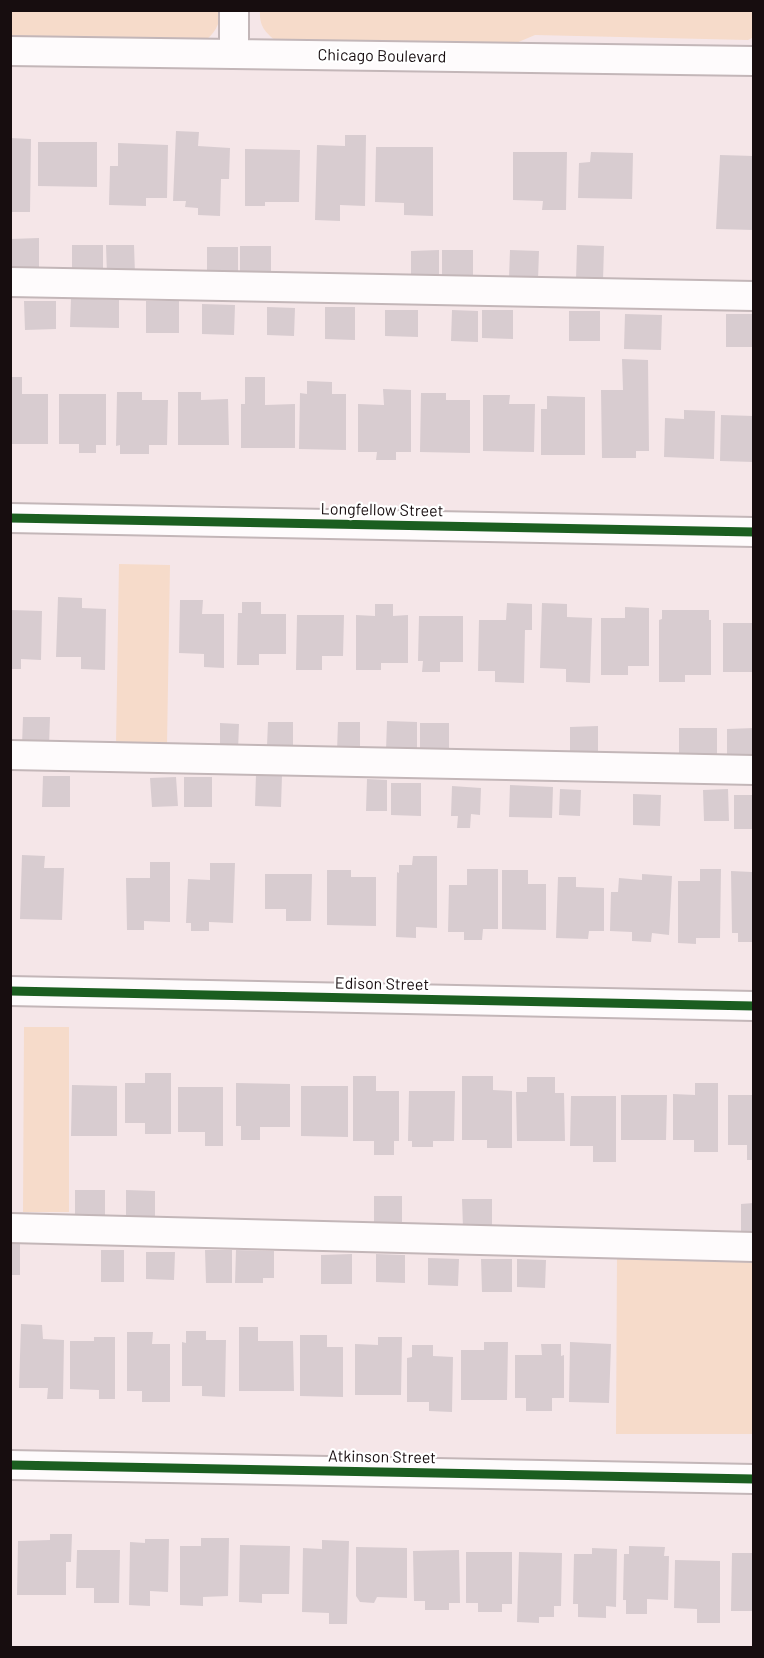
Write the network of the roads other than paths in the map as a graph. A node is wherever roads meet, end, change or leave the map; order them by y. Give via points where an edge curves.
1 (234, 10) edge
2 (10, 51) edge
3 (234, 54) junction
4 (753, 61) edge
5 (10, 282) edge
6 (753, 296) edge
7 (10, 518) edge
8 (753, 532) edge
9 (10, 755) edge
10 (753, 770) edge
11 (10, 991) edge
12 (753, 1006) edge
13 (10, 1228) edge
14 (753, 1247) edge
15 (10, 1465) edge
16 (753, 1479) edge

1 - 3 street
2 - 3 street, Chicago Boulevard
3 - 4 street, Chicago Boulevard
5 - 6 street
7 - 8 street, Longfellow Street
9 - 10 street
11 - 12 street, Edison Street
13 - 14 street
15 - 16 street, Atkinson Street

